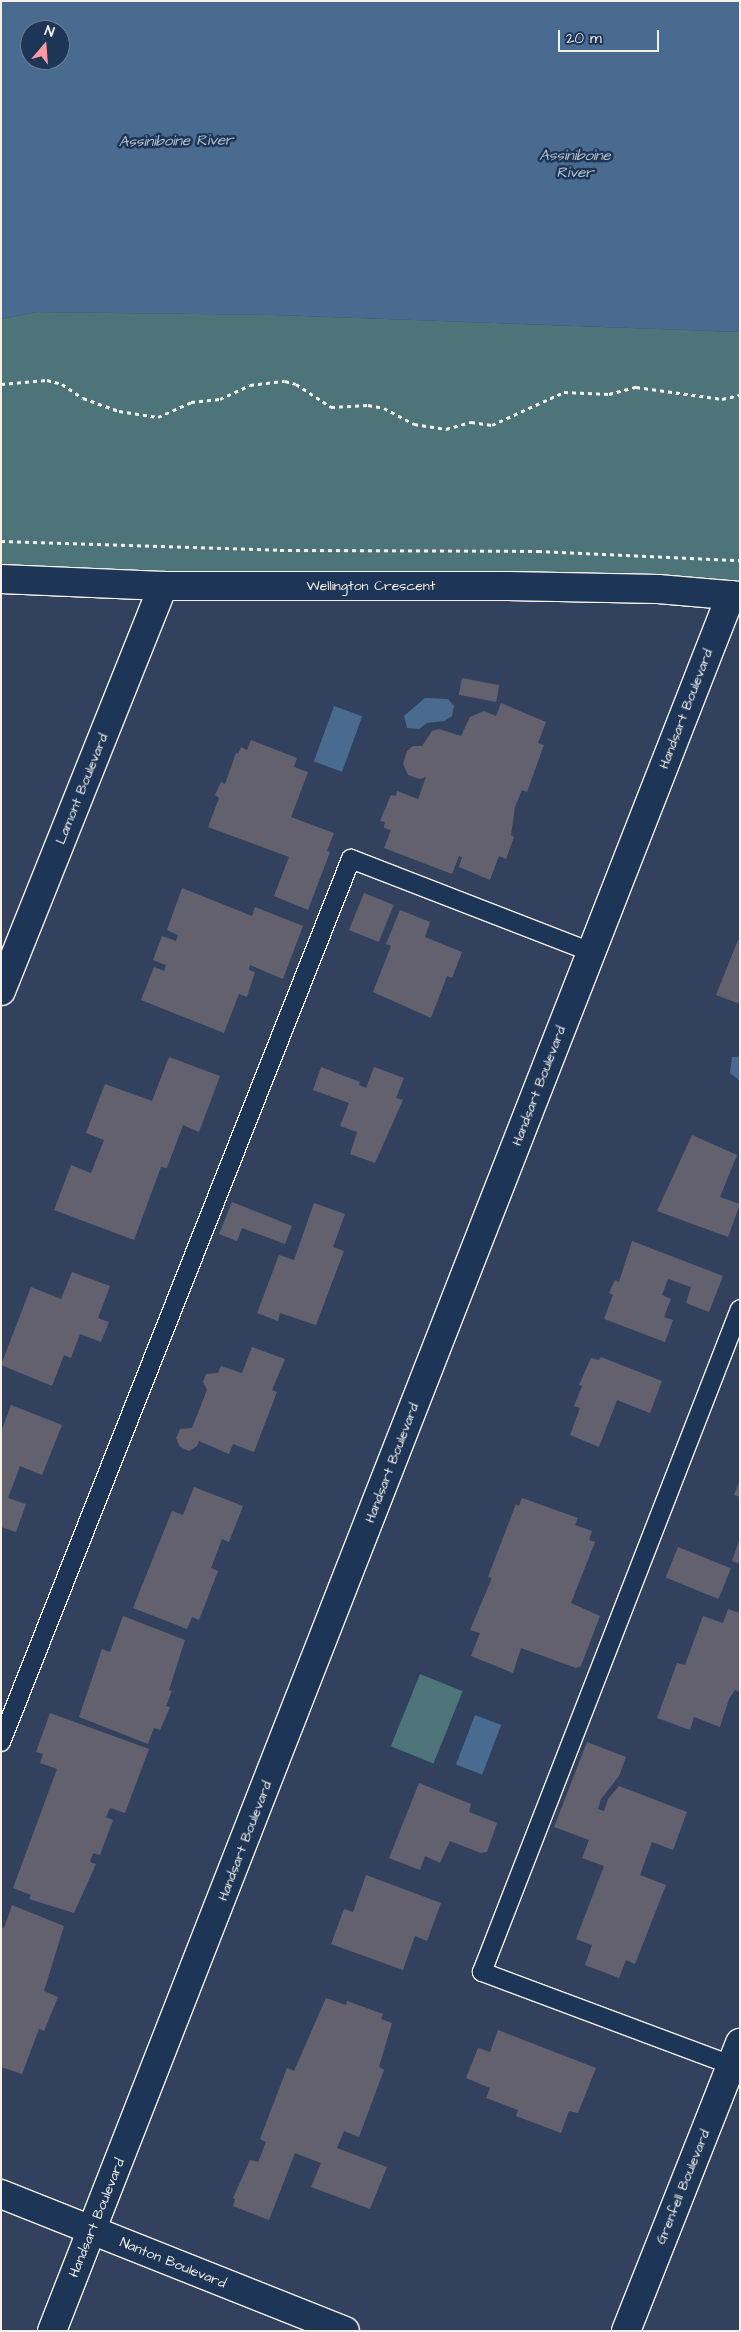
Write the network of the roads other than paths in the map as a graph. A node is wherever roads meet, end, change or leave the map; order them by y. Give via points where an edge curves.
1 (1, 579) edge
2 (163, 586) junction
3 (735, 596) edge
4 (591, 952) junction
5 (4, 979) edge
6 (740, 1309) edge
7 (1, 1742) edge
8 (736, 2054) edge
9 (1, 2194) edge
10 (92, 2230) junction
11 (52, 2331) edge
12 (345, 2331) edge
13 (626, 2331) edge

1 - 2 street, Wellington Crescent
2 - 3 street, Wellington Crescent via 518,586 658,589
2 - 5 street, Lamont Boulevard
3 - 4 street, Handsart Boulevard
4 - 7 lane via 351,859
4 - 10 street, Handsart Boulevard
6 - 8 lane via 482,1972
8 - 13 street, Grenfell Boulevard
9 - 10 street, Nanton Boulevard
10 - 11 street, Handsart Boulevard
10 - 12 street, Nanton Boulevard

